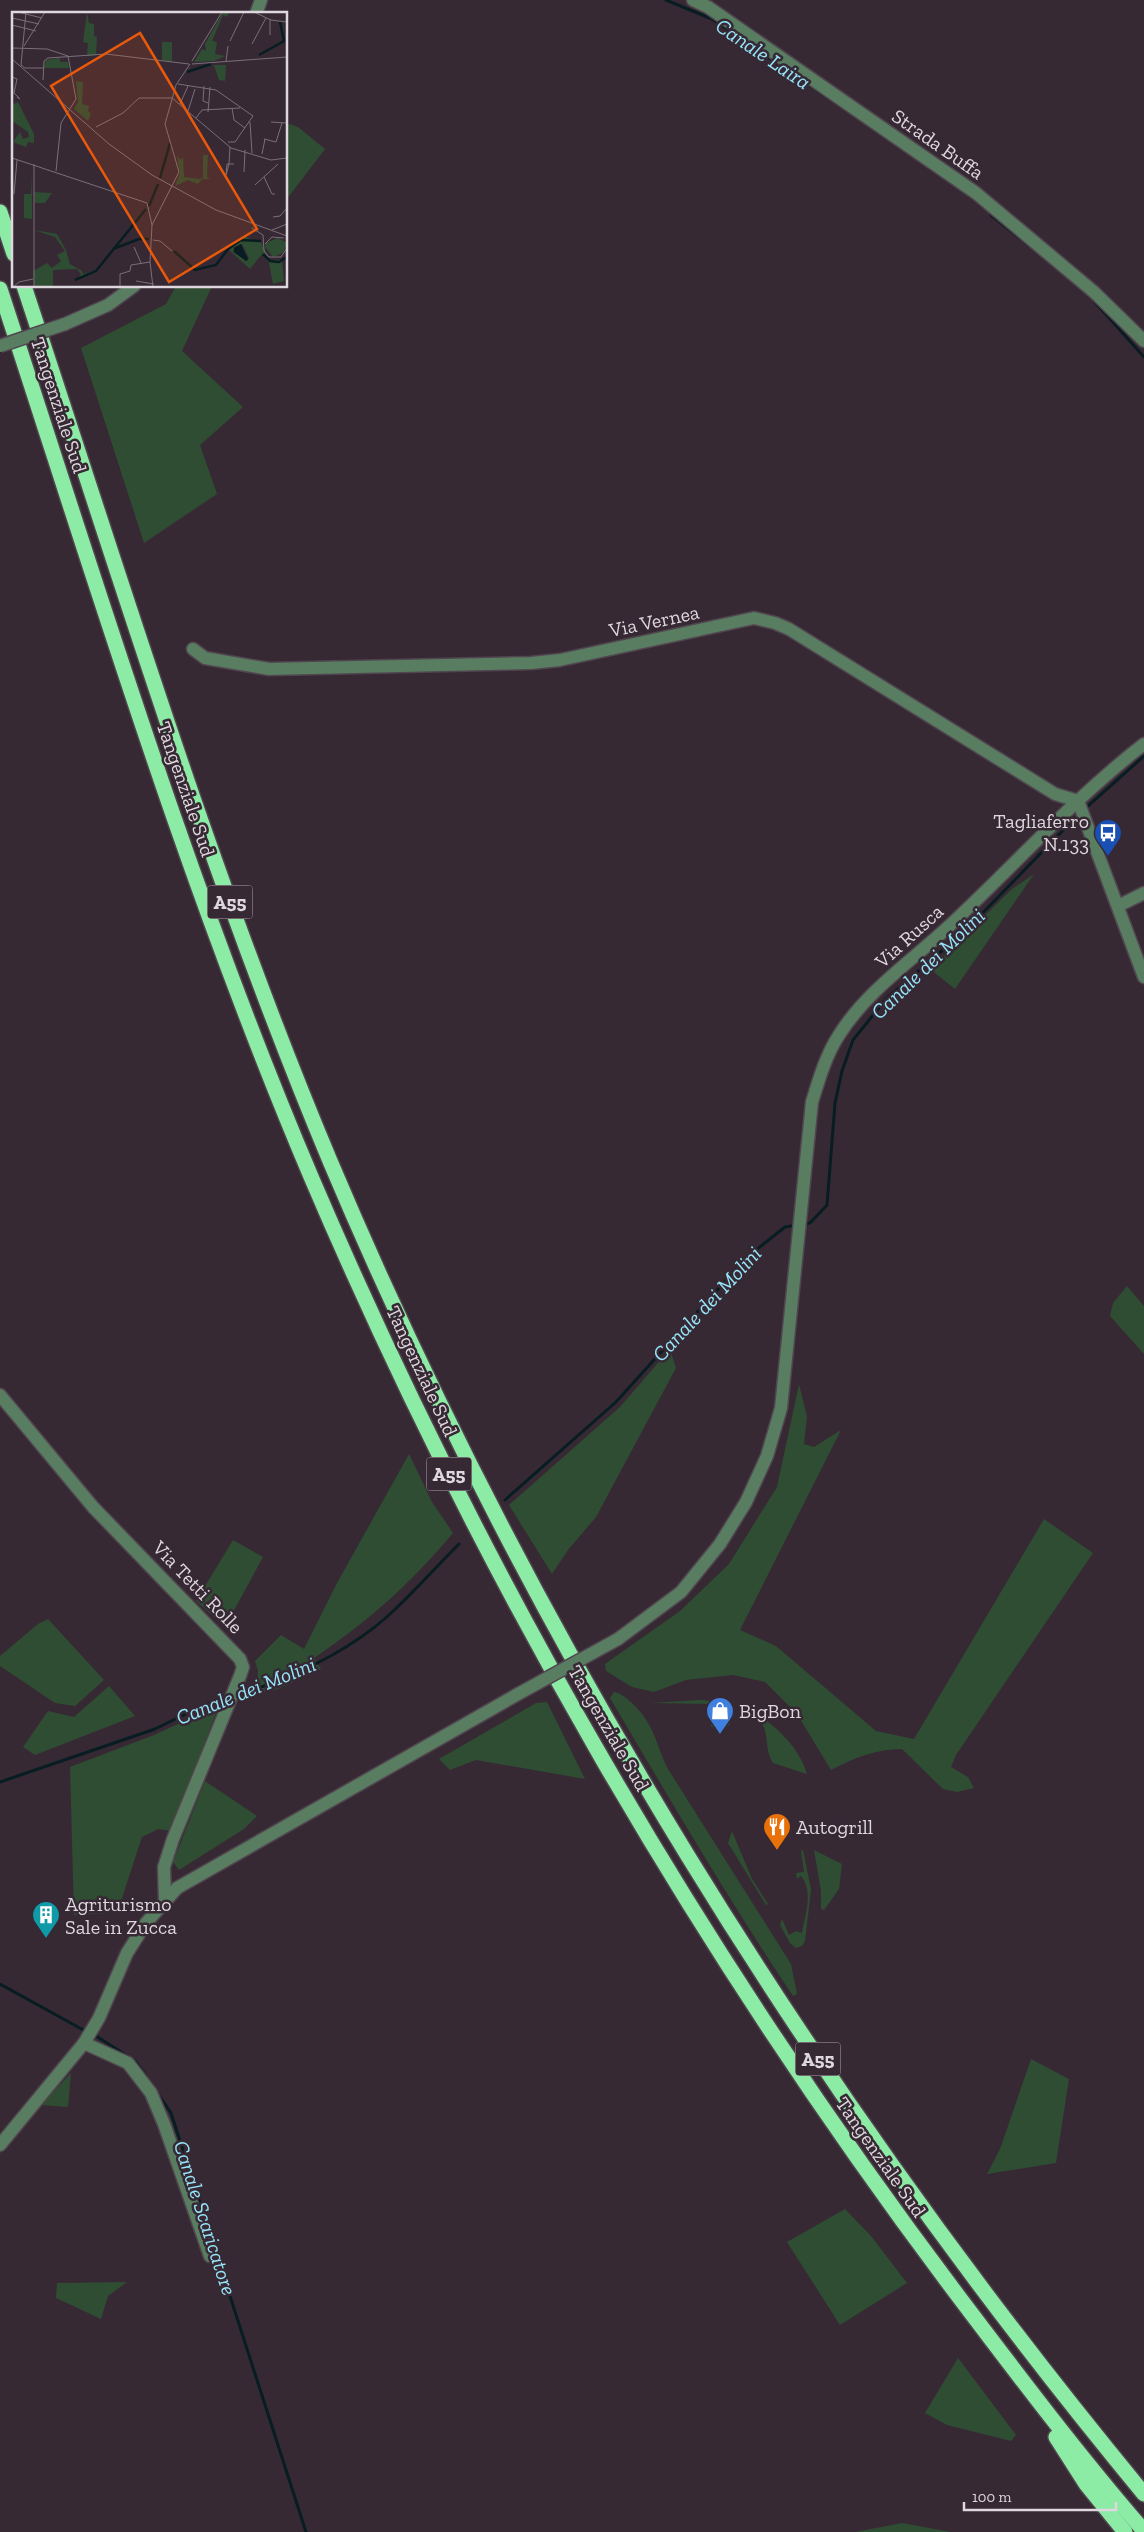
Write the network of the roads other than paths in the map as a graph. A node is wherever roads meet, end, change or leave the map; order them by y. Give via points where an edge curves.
1 (261, 0) edge
2 (693, 0) edge
3 (257, 12) edge
4 (0, 212) edge
5 (12, 248) edge
6 (25, 288) edge
7 (131, 288) edge
8 (0, 289) edge
9 (1144, 342) edge
10 (0, 346) edge
11 (193, 650) dead end
12 (1144, 744) edge
13 (1078, 800) junction
14 (1144, 893) edge
15 (1118, 906) junction
16 (1144, 977) edge
17 (0, 1395) edge
18 (165, 1900) junction
19 (86, 2040) junction
20 (0, 2145) edge
21 (210, 2256) dead end
22 (1017, 2374) junction
23 (1143, 2493) edge
24 (1144, 2531) edge
25 (1125, 2532) edge

1 - 3 street
2 - 9 street, Strada Buffa via 708,7 976,193 1086,286
4 - 5 highway
6 - 23 highway, Tangenziale Sud / A55 via 208,839 265,998 377,1266 484,1490 630,1758 742,1943 926,2215 1044,2371
7 - 10 street, bridge via 108,306
8 - 22 highway, Tangenziale Sud / A55 via 191,866 244,1010 315,1185 425,1426 550,1665 650,1839 721,1954 841,2135
11 - 13 street, Via Vernea via 205,658 269,670 531,663 560,660 754,618 764,619 790,630 1055,794
12 - 13 street, Via Rusca
13 - 15 street
13 - 18 street, Via Rusca, bridge via 947,928 891,977 839,1035 822,1069 812,1102 781,1408 767,1456 741,1510 720,1544 681,1592 618,1639 188,1880
14 - 15 street
15 - 16 street
17 - 18 street, Via Tetti Rolle via 93,1507 240,1659 243,1667 173,1839 164,1866
18 - 19 street, Via Rusca via 127,1953
19 - 20 street, Via Rusca
19 - 21 street via 128,2064 151,2093
22 - 24 highway, Tangenziale Sud / A55
22 - 25 highway via 1086,2484

